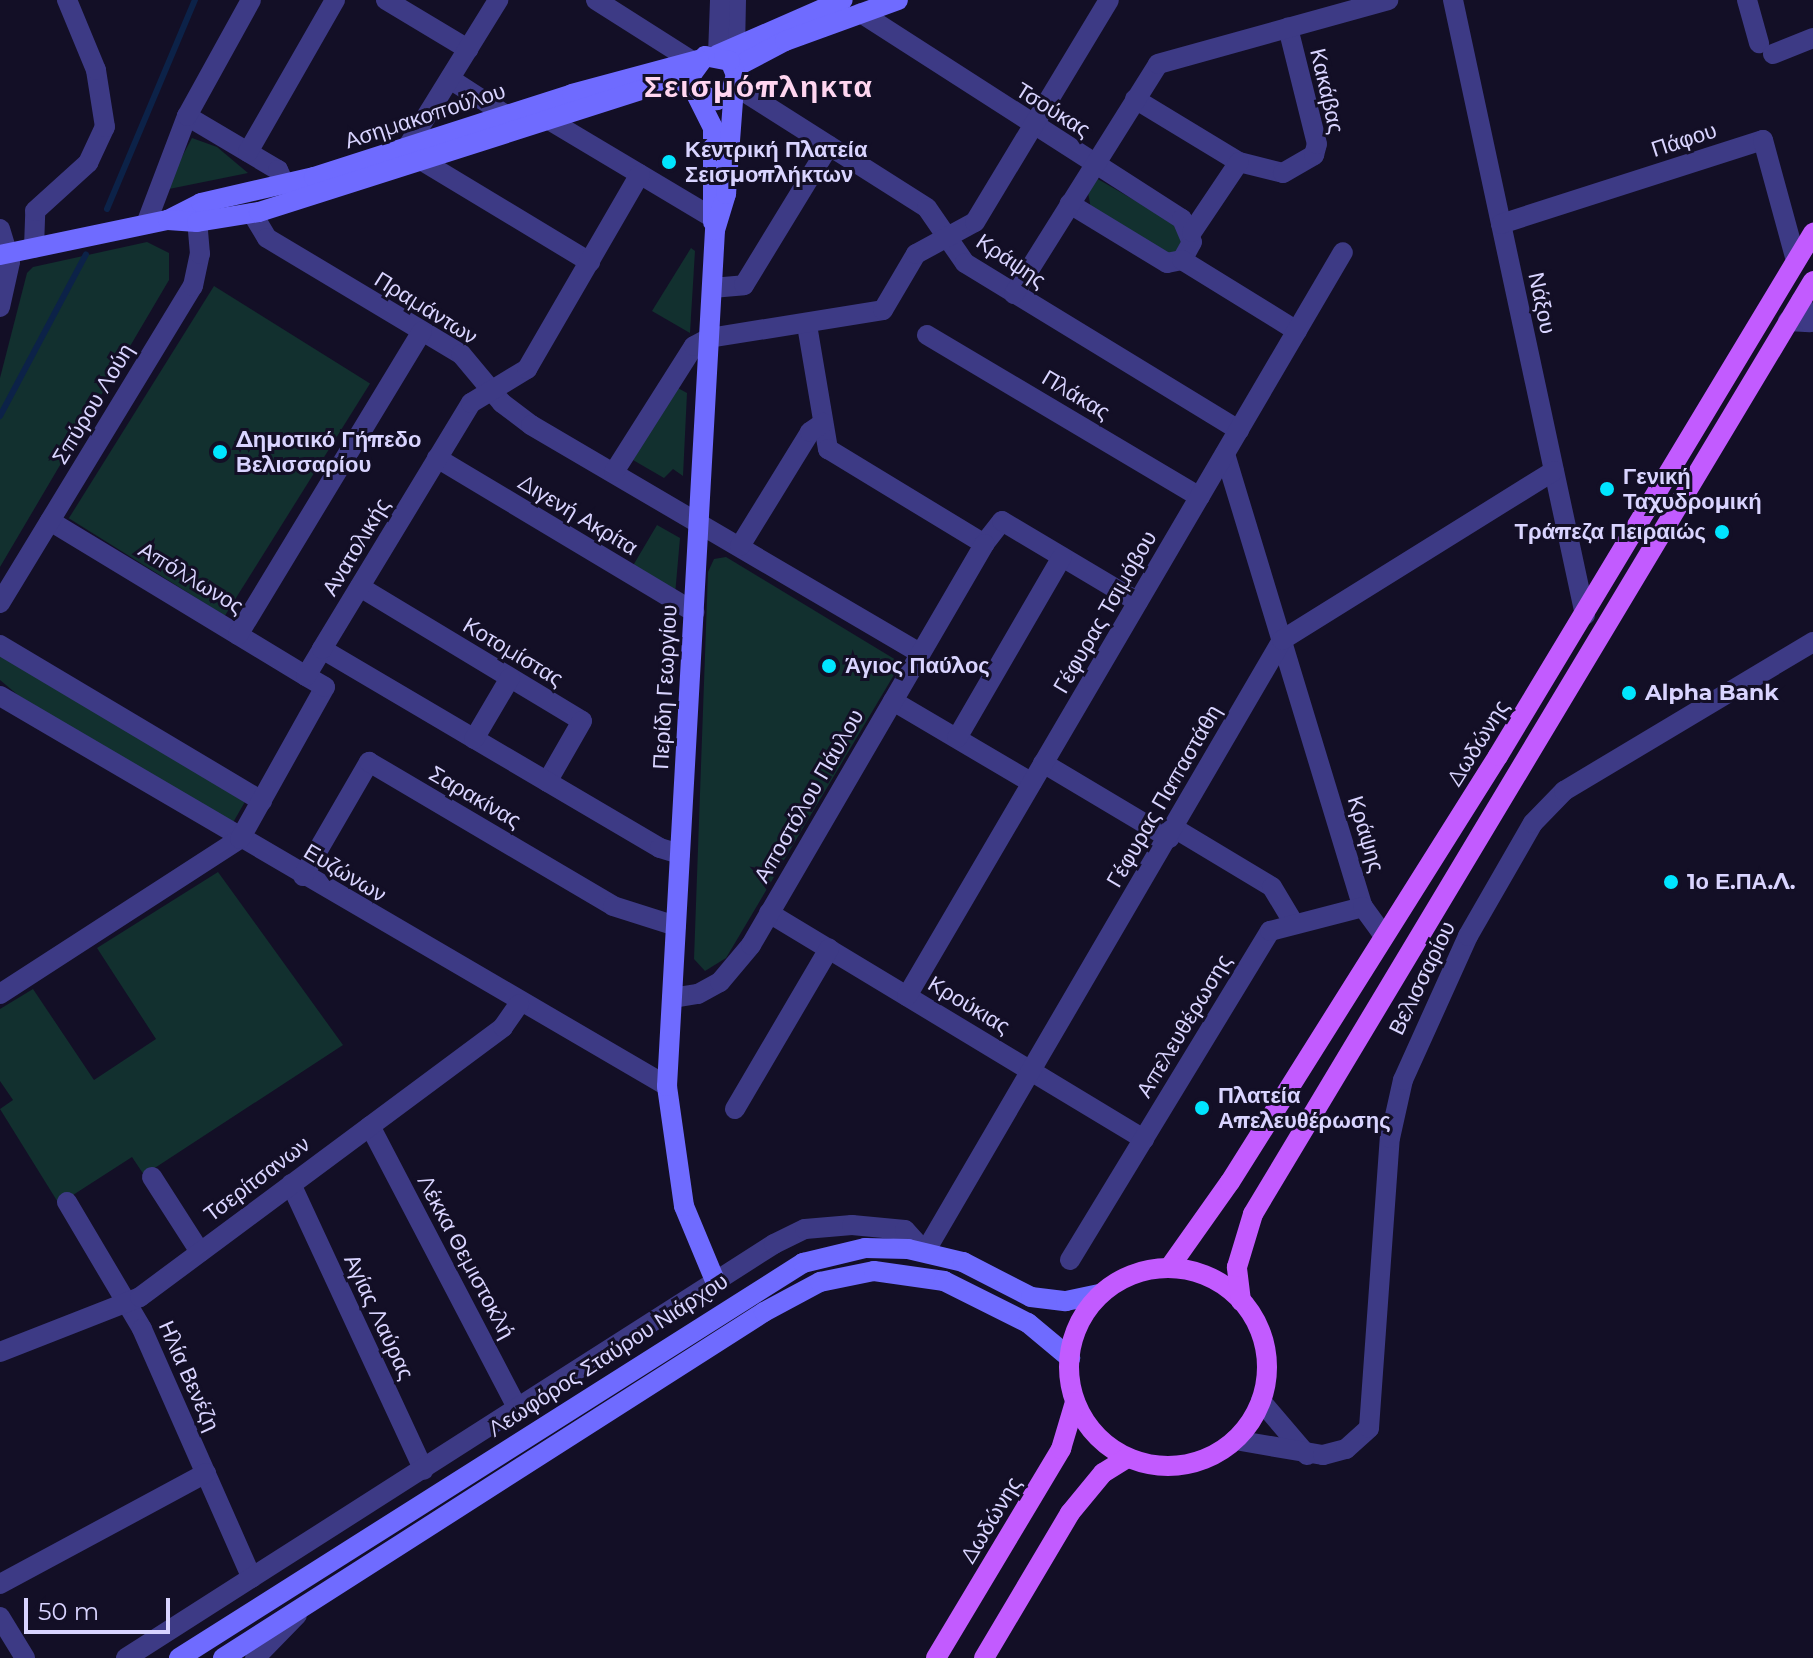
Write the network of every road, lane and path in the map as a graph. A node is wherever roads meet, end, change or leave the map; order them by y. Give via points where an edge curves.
1 (67, 0) edge
2 (251, 0) edge
3 (335, 0) edge
4 (386, 0) edge
5 (498, 0) edge
6 (596, 0) edge
7 (720, 0) edge
8 (736, 0) edge
9 (843, 0) edge
10 (898, 0) edge
11 (1109, 0) edge
12 (1388, 0) edge
13 (1453, 0) edge
14 (1747, 0) edge
15 (861, 13) junction
16 (1288, 28) junction
17 (1813, 38) edge
18 (468, 49) junction
19 (720, 65) junction
20 (450, 79) junction
21 (703, 95) junction
22 (1135, 99) junction
23 (506, 115) junction
24 (187, 116) junction
25 (549, 120) junction
26 (1034, 126) junction
27 (408, 146) junction
28 (829, 146) junction
29 (248, 152) junction
30 (424, 162) junction
31 (1239, 162) junction
32 (1095, 164) junction
33 (640, 174) junction
34 (285, 185) junction
35 (1070, 204) junction
36 (252, 213) junction
37 (168, 220) junction
38 (197, 222) junction
39 (146, 224) junction
40 (714, 224) junction
41 (1501, 224) junction
42 (0, 229) edge
43 (1192, 232) junction
44 (1813, 233) edge
45 (948, 236) junction
46 (44, 246) junction
47 (1343, 252) dead end
48 (5, 254) edge
49 (1182, 260) junction
50 (1796, 261) junction
51 (590, 262) junction
52 (1813, 281) edge
53 (712, 288) junction
54 (1014, 294) junction
55 (1801, 301) junction
56 (0, 307) edge
57 (1788, 321) junction
58 (1812, 324) edge
59 (807, 325) junction
60 (422, 331) junction
61 (1297, 331) junction
62 (927, 335) dead end
63 (709, 338) junction
64 (489, 388) junction
65 (823, 423) junction
66 (1239, 430) junction
67 (1225, 454) junction
68 (437, 458) junction
69 (1554, 471) junction
70 (614, 472) junction
71 (1200, 497) junction
72 (50, 521) junction
73 (699, 524) junction
74 (984, 544) junction
75 (740, 546) junction
76 (1062, 557) junction
77 (360, 587) junction
78 (1138, 602) junction
79 (0, 603) edge
80 (694, 612) junction
81 (1585, 615) junction
82 (238, 635) junction
83 (1282, 640) junction
84 (1813, 642) edge
85 (0, 645) edge
86 (322, 649) junction
87 (920, 653) junction
88 (306, 676) junction
89 (510, 678) junction
90 (0, 696) edge
91 (893, 701) junction
92 (957, 738) junction
93 (474, 739) junction
94 (1043, 763) junction
95 (547, 782) junction
96 (1032, 783) junction
97 (262, 801) junction
98 (1172, 833) junction
99 (240, 839) junction
100 (680, 854) junction
101 (303, 876) junction
102 (1363, 907) junction
103 (769, 913) junction
104 (1293, 922) junction
105 (676, 926) junction
106 (1384, 936) junction
107 (829, 949) junction
108 (0, 994) edge
109 (907, 996) junction
110 (672, 998) junction
111 (519, 1004) junction
112 (1032, 1071) junction
113 (667, 1086) junction
114 (735, 1109) dead end
115 (370, 1126) junction
116 (1144, 1139) junction
117 (152, 1177) dead end
118 (291, 1184) junction
119 (67, 1202) dead end
120 (200, 1252) junction
121 (925, 1252) junction
122 (1070, 1260) dead end
123 (1169, 1268) junction
124 (716, 1283) junction
125 (1100, 1294) junction
126 (1241, 1301) junction
127 (128, 1304) junction
128 (0, 1352) edge
129 (1070, 1358) junction
130 (1261, 1401) junction
131 (1075, 1402) junction
132 (519, 1411) junction
133 (1235, 1440) junction
134 (1307, 1455) junction
135 (1127, 1458) junction
136 (424, 1470) junction
137 (206, 1473) junction
138 (252, 1578) junction
139 (0, 1584) edge
140 (310, 1601) junction
141 (0, 1617) edge
142 (25, 1658) edge
143 (126, 1658) edge
144 (179, 1658) edge
145 (223, 1658) edge
146 (255, 1658) edge
147 (936, 1658) edge
148 (984, 1658) edge

1 - 46 street via 100,83 105,127 88,163 35,211
2 - 24 street
3 - 29 street
4 - 18 street
5 - 18 street
6 - 19 street, Κράψης
7 - 19 street
8 - 19 street
9 - 19 street
10 - 15 street
11 - 26 street
12 - 16 street
13 - 41 street, Νάξου
14 - 17 street via 1766,48
15 - 19 street
15 - 26 street, Τσούκας
16 - 22 street via 1158,64
16 - 31 street, Κακάβας via 1317,144 1314,155 1283,173
18 - 20 street
19 - 21 street
19 - 21 street via 691,75
19 - 23 street, Ασημακοπούλου
19 - 28 street, Κράψης
19 - 40 street, Περίδη Γεωργίου via 726,194
20 - 23 street
20 - 27 street
21 - 25 street, Ασημακοπούλου via 663,84
21 - 40 street via 713,128
22 - 31 street, Κακάβας
22 - 32 street
23 - 27 street, Ασημακοπούλου
24 - 29 street
24 - 39 street
25 - 30 street, Ασημακοπούλου
25 - 33 street
26 - 32 street, Τσούκας
26 - 45 street via 975,222
27 - 34 street, Ασημακοπούλου
28 - 45 street, Κράψης via 927,208
28 - 53 street via 746,283
29 - 34 street via 278,170
30 - 36 street, Ασημακοπούλου
30 - 51 street
31 - 43 street
32 - 35 street
32 - 43 street, Τσούκας via 1182,219
33 - 40 street
33 - 51 street, Ανατολικής
34 - 37 street, Ασημακοπούλου via 201,203
35 - 49 street via 1159,259 1173,264
35 - 54 street
36 - 38 street, Ασημακοπούλου
36 - 60 street, Πραμάντων via 267,238
37 - 38 street, Ασημακοπούλου
37 - 39 street, Ασημακοπούλου
38 - 72 street, Σπύρου Λούη via 200,254 193,286
39 - 46 street, Ασημακοπούλου
40 - 53 street, Περίδη Γεωργίου
41 - 50 street, Πάφου via 1763,140
41 - 69 street, Νάξου
42 - 48 street
43 - 49 street
44 - 50 main road, Δωδώνης
45 - 54 street, Κράψης via 965,263
45 - 59 street via 916,254 879,313
46 - 48 street, Ασημακοπούλου
47 - 61 street, Γέφυρας Τσιμόβου
48 - 56 street
49 - 61 street
50 - 81 main road, Δωδώνης
51 - 64 street, Ανατολικής via 527,369
52 - 55 main road, Δωδώνης
53 - 63 street, Περίδη Γεωργίου
54 - 66 street, Κράψης
55 - 57 main road, Δωδώνης
55 - 58 street
57 - 58 street
57 - 126 main road, Δωδώνης via 1253,1214 1237,1267
59 - 63 street
59 - 65 street
60 - 64 street, Πραμάντων via 467,359
60 - 82 street
61 - 66 street, Γέφυρας Τσιμόβου
62 - 71 street, Πλάκας
63 - 70 street via 682,359
63 - 73 street, Περίδη Γεωργίου
64 - 68 street, Ανατολικής via 471,403
64 - 70 street, Πραμάντων via 518,417
65 - 74 street via 832,452
65 - 75 street via 810,432
66 - 67 street, Γέφυρας Τσιμόβου
67 - 71 street, Γέφυρας Τσιμόβου
67 - 83 street, Κράψης
68 - 77 street, Ανατολικής
68 - 80 street, Διγενή Ακρίτα
69 - 81 street, Νάξου
69 - 83 street, Γέφυρας Παπαστάθη
70 - 73 street, Πραμάντων
71 - 78 street, Γέφυρας Τσιμόβου
72 - 79 street, Σπύρου Λούη
72 - 82 street, Απόλλωνος
73 - 75 street, Πραμάντων
73 - 80 street, Περίδη Γεωργίου
74 - 76 street via 1002,521
74 - 87 street, Αποστόλου Πάυλου
75 - 87 street, Πραμάντων
76 - 78 street
76 - 92 street
77 - 86 street, Ανατολικής
77 - 89 street, Κοτομίστας
78 - 94 street, Γέφυρας Τσιμόβου
80 - 100 street, Περίδη Γεωργίου
81 - 106 main road, Δωδώνης
82 - 88 street, Απόλλωνος
83 - 98 street, Γέφυρας Παπαστάθη
83 - 102 street, Κράψης
84 - 134 street, Βελισσαρίου via 1564,791 1519,845 1423,1026 1403,1080 1390,1138 1373,1418 1363,1437 1346,1449
85 - 97 street
86 - 88 street, Ανατολικής
86 - 93 street
87 - 91 street, Αποστόλου Πάυλου
88 - 97 street via 325,687
89 - 93 street
89 - 95 street, Κοτομίστας via 582,721
90 - 99 street, Ευζώνων
91 - 92 street
91 - 103 street, Αποστόλου Πάυλου
92 - 96 street
93 - 95 street
94 - 96 street, Γέφυρας Τσιμόβου
94 - 98 street
95 - 100 street via 660,848
96 - 109 street, Γέφυρας Τσιμόβου
97 - 99 street
98 - 104 street via 1272,887
98 - 112 street, Γέφυρας Παπαστάθη
99 - 101 street, Ευζώνων
99 - 108 street
100 - 105 street, Περίδη Γεωργίου
101 - 105 street, Σαρακίνας via 369,762 613,906
101 - 111 street, Ευζώνων
102 - 104 street, Απελευθέρωσης
102 - 106 street
103 - 107 street, Κρούκιας
103 - 110 street, Αποστόλου Πάυλου via 727,976 698,994
104 - 116 street, Απελευθέρωσης via 1268,932
105 - 110 street, Περίδη Γεωργίου
106 - 123 main road, Δωδώνης via 1230,1182
107 - 109 street, Κρούκιας
107 - 114 street
109 - 112 street, Κρούκιας
110 - 113 street, Περίδη Γεωργίου
111 - 113 street, Ευζώνων
111 - 115 street, Τσερίτσανων via 503,1027
112 - 116 street, Κρούκιας
112 - 121 street, Γέφυρας Παπαστάθη
113 - 124 street, Περίδη Γεωργίου via 684,1206
115 - 118 street, Τσερίτσανων
115 - 132 street, Λέκκα Θεμιστοκλή
116 - 122 street, Απελευθέρωσης
117 - 120 street
118 - 120 street, Τσερίτσανων
118 - 136 street, Αγίας Λαύρας
119 - 127 street, Ηλία Βενέζη
120 - 127 street, Τσερίτσανων
121 - 124 street via 905,1230 821,1226 774,1244
121 - 125 street, Λεωφόρος Σταύρου Νιάρχου via 963,1262 1031,1297 1066,1301
121 - 144 street, Λεωφόρος Σταύρου Νιάρχου via 836,1252 777,1275
123 - 125 main road, Δωδώνης via 1134,1274
123 - 126 main road, Δωδώνης via 1210,1278
124 - 132 street
125 - 129 main road, Δωδώνης via 1078,1326
126 - 130 main road, Δωδώνης via 1266,1353
127 - 128 street, Τσερίτσανων
127 - 137 street, Ηλία Βενέζη
129 - 131 main road, Δωδώνης
129 - 140 street, Λεωφόρος Σταύρου Νιάρχου via 1028,1323 944,1281 874,1271 820,1282 764,1312
130 - 133 main road, Δωδώνης
130 - 134 street
131 - 135 main road, Δωδώνης via 1096,1435
131 - 147 main road, Δωδώνης via 1061,1449
132 - 136 street
133 - 134 street, Βελισσαρίου
133 - 135 main road via 1183,1465
135 - 148 main road via 1103,1473 1077,1503
136 - 138 street
137 - 138 street, Ηλία Βενέζη
137 - 139 street
138 - 143 street
140 - 145 street, Λεωφόρος Σταύρου Νιάρχου
140 - 146 street
141 - 142 street

